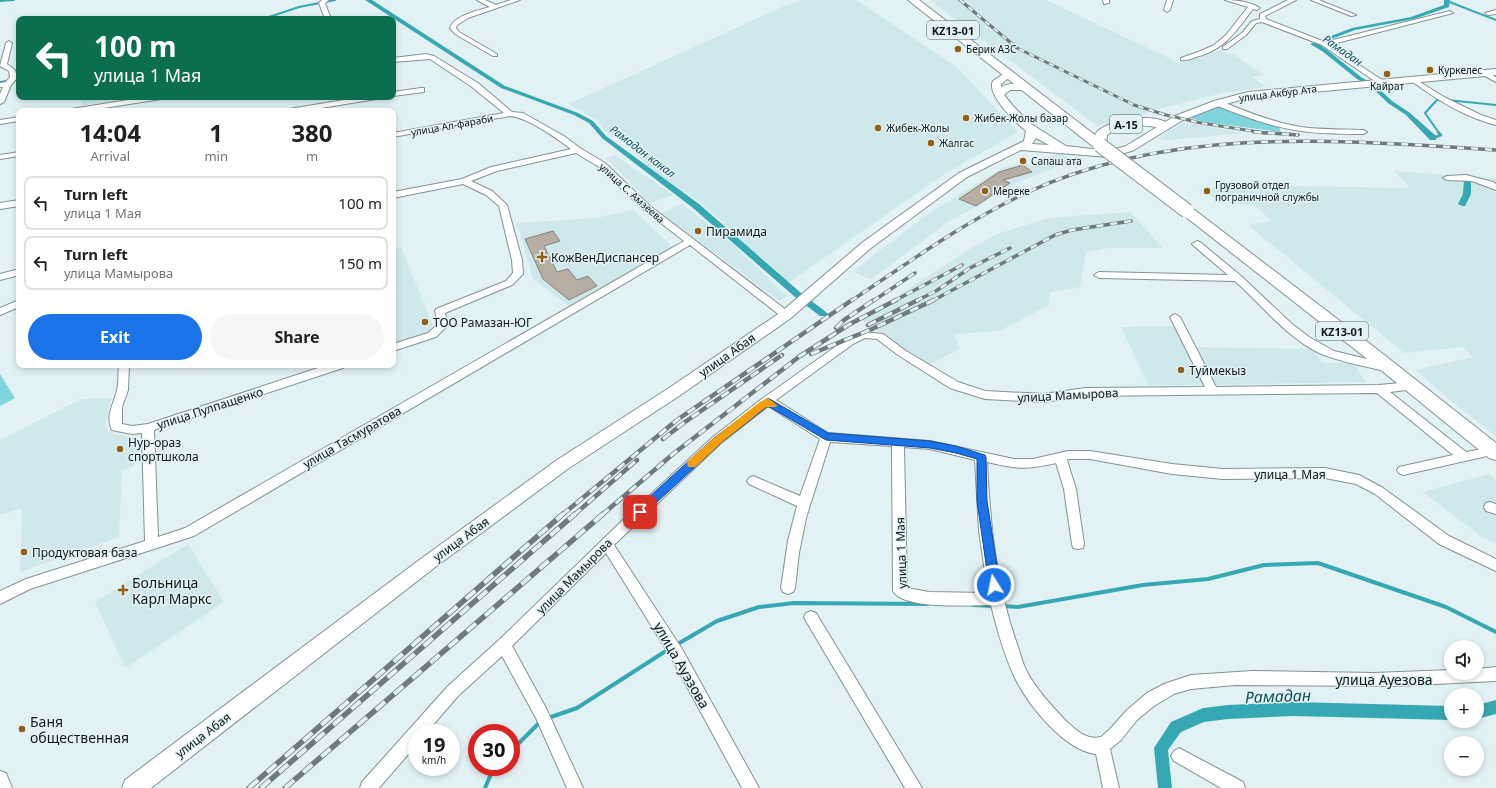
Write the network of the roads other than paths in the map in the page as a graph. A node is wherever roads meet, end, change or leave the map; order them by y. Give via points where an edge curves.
1 (326, 0) edge
2 (480, 0) edge
3 (517, 0) edge
4 (913, 0) edge
5 (1170, 0) edge
6 (1228, 0) edge
7 (1293, 0) edge
8 (1314, 0) edge
9 (1252, 6) junction
10 (496, 7) junction
11 (1167, 10) dead end
12 (1269, 12) junction
13 (1496, 12) edge
14 (1450, 13) dead end
15 (1488, 13) dead end
16 (1353, 15) dead end
17 (327, 16) edge
18 (1263, 20) junction
19 (9, 44) dead end
20 (1324, 44) junction
21 (1225, 48) dead end
22 (495, 56) dead end
23 (1183, 59) dead end
24 (396, 60) edge
25 (1496, 72) edge
26 (1483, 73) junction
27 (1009, 74) junction
28 (1412, 79) junction
29 (1496, 80) edge
30 (1379, 82) junction
31 (4, 84) edge
32 (1026, 87) junction
33 (421, 90) dead end
34 (396, 94) edge
35 (999, 94) junction
36 (142, 100) edge
37 (357, 100) edge
38 (0, 102) edge
39 (1218, 103) junction
40 (90, 108) edge
41 (308, 108) edge
42 (510, 114) junction
43 (16, 119) edge
44 (0, 122) edge
45 (1496, 124) edge
46 (1164, 126) junction
47 (1031, 130) junction
48 (1363, 132) dead end
49 (396, 134) edge
50 (1100, 145) junction
51 (1021, 147) junction
52 (577, 150) junction
53 (1072, 150) junction
54 (16, 154) edge
55 (0, 157) edge
56 (1447, 178) dead end
57 (464, 180) junction
58 (1496, 187) edge
59 (396, 194) edge
60 (16, 203) edge
61 (0, 206) edge
62 (689, 242) junction
63 (1197, 244) dead end
64 (16, 273) edge
65 (1098, 275) dead end
66 (4, 276) edge
67 (1238, 278) junction
68 (16, 304) edge
69 (798, 305) junction
70 (0, 312) edge
71 (1175, 317) dead end
72 (396, 347) edge
73 (124, 368) edge
74 (330, 368) edge
75 (1388, 368) junction
76 (1411, 386) junction
77 (1379, 389) junction
78 (1213, 391) junction
79 (768, 401) junction
80 (148, 428) junction
81 (826, 437) junction
82 (898, 442) junction
83 (1495, 452) edge
84 (981, 457) junction
85 (1464, 457) junction
86 (1060, 458) junction
87 (1403, 470) dead end
88 (753, 481) dead end
89 (803, 503) junction
90 (152, 544) junction
91 (606, 544) junction
92 (1078, 544) dead end
93 (1496, 565) edge
94 (788, 588) dead end
95 (0, 598) edge
96 (996, 599) junction
97 (811, 617) dead end
98 (504, 645) junction
99 (1496, 674) edge
100 (1102, 745) junction
101 (1179, 756) dead end
102 (0, 779) edge
103 (4, 788) edge
104 (133, 788) edge
105 (368, 788) edge
106 (575, 788) edge
107 (752, 788) edge
108 (914, 788) edge
109 (1111, 788) edge
110 (1237, 788) edge

1 - 17 street via 322,3
2 - 10 street
3 - 10 street
4 - 27 highway, KZ13-01
5 - 11 street
6 - 9 street
7 - 12 street
8 - 16 street
9 - 12 street
9 - 23 street via 1231,34 1218,45 1211,50
10 - 22 street via 458,21 453,28
12 - 18 street via 1262,15
13 - 15 street
14 - 20 street
18 - 20 street
18 - 21 street via 1254,22 1244,34
19 - 31 street via 3,65 12,70 14,77
20 - 30 street
24 - 42 street, улица С. Амзеева via 432,57 475,85
25 - 26 main road, улица Акбур Ата
26 - 28 main road, улица Акбур Ата
26 - 29 street
27 - 32 highway, KZ13-01
27 - 35 main road via 996,84
28 - 30 main road, улица Акбур Ата
28 - 45 street via 1441,99
30 - 39 main road, улица Акбур Ата via 1266,92
31 - 38 street
32 - 35 main road via 1008,87
32 - 50 highway, KZ13-01
33 - 34 street
35 - 47 main road via 1012,112
36 - 40 street
37 - 41 street
39 - 46 main road, улица Акбур Ата
39 - 48 street via 1274,123 1300,129
42 - 49 street, улица Ал-фараби
42 - 52 street, улица С. Амзеева via 520,115
43 - 44 street
46 - 50 highway, A-15 via 1143,122 1110,128 1101,134
46 - 53 main road, улица Акбур Ата via 1121,151 1109,154
47 - 51 main road via 1028,143
47 - 53 main road
50 - 75 highway, KZ13-01, bridge
51 - 53 main road
51 - 69 main road, улица Абая via 963,175 867,245
52 - 57 street
52 - 62 street, улица С. Амзеева via 602,165 643,205
54 - 55 street
56 - 58 street via 1475,178
57 - 59 street
57 - 72 street via 489,193 503,205 518,274 509,283 440,311 443,325 432,335
60 - 61 street
62 - 69 street, улица С. Амзеева
62 - 90 street, улица Тасмуратова via 189,532
63 - 67 street
64 - 66 street
65 - 67 street
67 - 75 street via 1288,326 1323,350
68 - 70 street
69 - 104 main road, улица Абая via 674,392 556,468
71 - 78 street
73 - 80 street, улица Пулпащенко via 123,390 116,407 116,427 132,430
74 - 80 street, улица Пулпащенко
75 - 76 highway, KZ13-01
76 - 77 street, улица Мамырова
76 - 83 highway, KZ13-01
77 - 78 street, улица Мамырова
77 - 85 street
78 - 79 street, улица Мамырова via 1085,392 1044,398 985,395 954,385 918,364 886,340 868,335 849,342
79 - 81 street, улица 1 Мая
79 - 91 street, улица Мамырова via 717,440
80 - 90 street
81 - 82 street, улица 1 Мая
81 - 89 street
82 - 84 street, улица 1 Мая via 936,446
82 - 96 street, улица 1 Мая via 900,591 904,595 928,598
83 - 85 street
84 - 86 street, улица 1 Мая via 1023,464
84 - 96 street via 982,501
85 - 87 street
86 - 92 street via 1070,493
86 - 93 street, улица 1 Мая via 1076,454 1090,455 1172,469 1223,474 1325,474 1350,477 1379,491 1444,540
88 - 89 street
89 - 94 street via 792,547
90 - 95 street, улица Тасмуратова via 26,585
91 - 98 street, улица Мамырова
91 - 107 street, улица Ауэзова via 677,654
96 - 100 street via 1020,673 1065,730 1083,743
97 - 108 street
98 - 105 street, улица Мамырова via 453,691
98 - 106 street via 541,713
99 - 100 street, улица Ауезова via 1439,678 1263,678 1192,682 1158,694 1133,714
100 - 109 street
101 - 110 street
102 - 103 street

